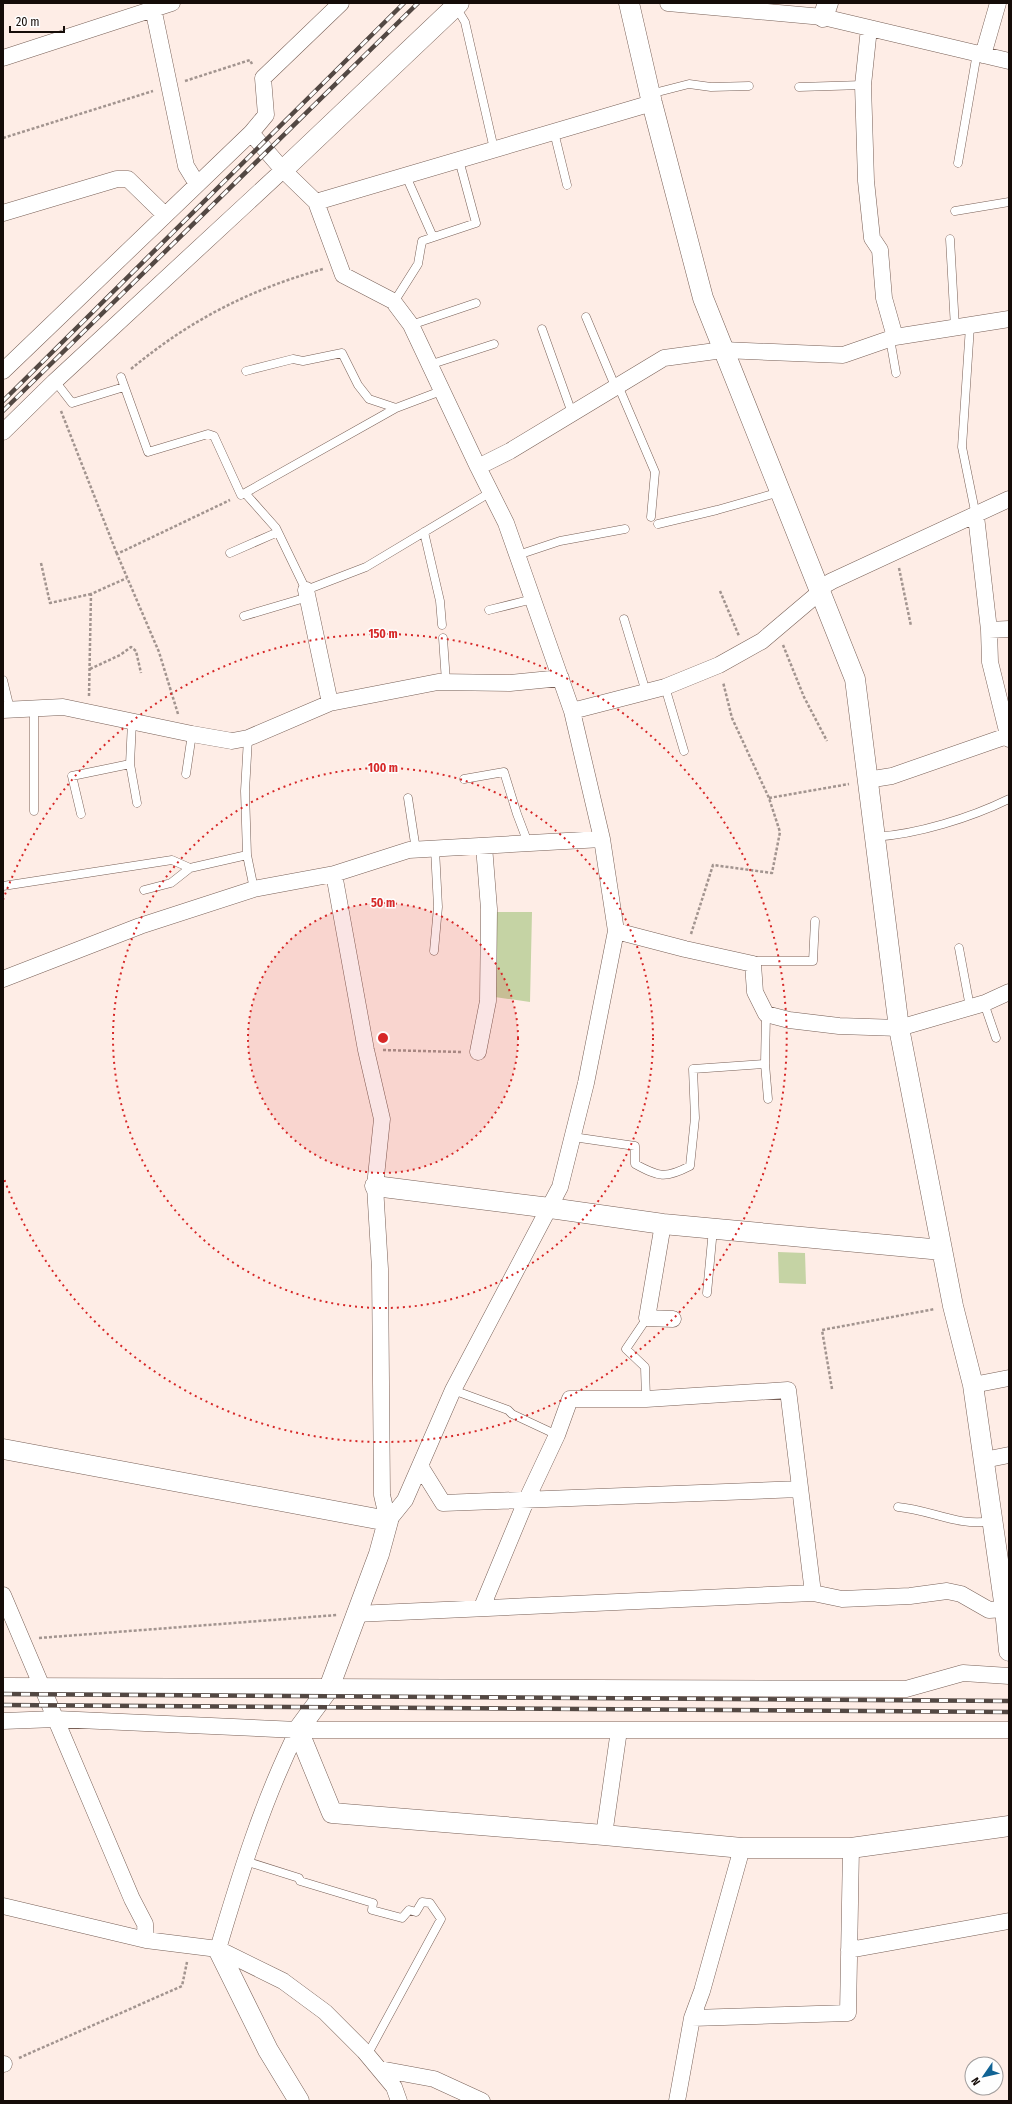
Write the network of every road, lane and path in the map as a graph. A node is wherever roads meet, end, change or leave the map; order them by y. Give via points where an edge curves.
1 (172, 3) edge
2 (341, 3) edge
3 (629, 3) edge
4 (668, 3) edge
5 (998, 3) edge
6 (458, 4) edge
7 (152, 6) edge
8 (826, 10) edge
9 (869, 28) junction
10 (980, 54) junction
11 (3, 58) edge
12 (1009, 61) edge
13 (263, 78) junction
14 (863, 85) junction
15 (170, 86) junction
16 (749, 86) dead end
17 (799, 88) dead end
18 (651, 98) junction
19 (554, 132) junction
20 (251, 133) junction
21 (3, 138) edge
22 (494, 150) junction
23 (459, 160) junction
24 (958, 162) dead end
25 (283, 170) junction
26 (406, 176) junction
27 (197, 184) junction
28 (567, 185) dead end
29 (316, 202) junction
30 (1009, 202) edge
31 (956, 211) dead end
32 (3, 213) edge
33 (165, 215) junction
34 (432, 238) junction
35 (950, 239) dead end
36 (339, 264) junction
37 (394, 302) junction
38 (476, 303) dead end
39 (586, 317) dead end
40 (1009, 319) edge
41 (411, 325) junction
42 (962, 327) junction
43 (542, 329) dead end
44 (892, 338) junction
45 (494, 344) dead end
46 (723, 350) junction
47 (429, 365) junction
48 (3, 371) edge
49 (246, 371) dead end
50 (896, 374) dead end
51 (122, 377) joint
52 (53, 383) junction
53 (615, 386) junction
54 (124, 387) junction
55 (441, 391) junction
56 (396, 408) junction
57 (572, 413) junction
58 (3, 432) edge
59 (478, 467) junction
60 (491, 492) junction
61 (781, 492) junction
62 (241, 495) joint
63 (1009, 500) edge
64 (651, 516) dead end
65 (976, 516) junction
66 (658, 524) dead end
67 (625, 529) dead end
68 (278, 532) junction
69 (424, 532) junction
70 (895, 552) junction
71 (230, 553) dead end
72 (117, 554) junction
73 (518, 555) junction
74 (41, 563) dead end
75 (127, 578) junction
76 (720, 591) dead end
77 (821, 591) junction
78 (307, 593) junction
79 (91, 594) junction
80 (533, 599) junction
81 (489, 610) dead end
82 (244, 616) dead end
83 (624, 619) dead end
84 (442, 625) dead end
85 (911, 626) dead end
86 (1009, 629) edge
87 (777, 630) junction
88 (989, 630) junction
89 (443, 638) dead end
90 (746, 651) junction
91 (719, 665) junction
92 (90, 669) junction
93 (141, 674) dead end
94 (561, 678) junction
95 (3, 680) edge
96 (446, 682) junction
97 (664, 687) junction
98 (646, 692) junction
99 (330, 703) junction
100 (34, 708) junction
101 (7, 709) edge
102 (572, 710) junction
103 (86, 712) junction
104 (132, 722) junction
105 (187, 733) junction
106 (1008, 737) edge
107 (248, 738) junction
108 (827, 741) dead end
109 (684, 751) dead end
110 (130, 764) junction
111 (186, 774) dead end
112 (464, 779) dead end
113 (867, 780) junction
114 (408, 798) dead end
115 (769, 798) junction
116 (1009, 799) edge
117 (137, 803) dead end
118 (34, 811) dead end
119 (80, 814) dead end
120 (874, 837) junction
121 (602, 839) junction
122 (528, 843) junction
123 (484, 846) junction
124 (435, 849) junction
125 (416, 850) junction
126 (247, 855) junction
127 (190, 868) junction
128 (334, 874) junction
129 (3, 886) edge
130 (254, 889) junction
131 (144, 890) dead end
132 (815, 921) dead end
133 (616, 931) junction
134 (959, 948) dead end
135 (685, 949) junction
136 (434, 951) dead end
137 (753, 964) junction
138 (3, 979) edge
139 (1009, 992) edge
140 (977, 1005) junction
141 (766, 1014) junction
142 (899, 1028) junction
143 (996, 1038) dead end
144 (366, 1050) junction
145 (478, 1052) joint
146 (765, 1064) junction
147 (768, 1100) dead end
148 (573, 1137) junction
149 (375, 1186) junction
150 (550, 1208) junction
151 (663, 1224) junction
152 (713, 1229) junction
153 (942, 1250) junction
154 (707, 1293) dead end
155 (953, 1306) junction
156 (647, 1318) junction
157 (673, 1319) dead end
158 (1009, 1378) edge
159 (973, 1385) junction
160 (832, 1389) dead end
161 (453, 1390) junction
162 (646, 1399) junction
163 (557, 1435) junction
164 (3, 1449) edge
165 (1009, 1455) edge
166 (984, 1460) junction
167 (420, 1466) junction
168 (800, 1489) junction
169 (526, 1500) junction
170 (898, 1507) dead end
171 (388, 1521) junction
172 (992, 1521) junction
173 (813, 1593) junction
174 (3, 1594) edge
175 (482, 1607) junction
176 (1006, 1609) junction
177 (355, 1614) junction
178 (22, 1639) junction
179 (1009, 1651) edge
180 (1009, 1676) edge
181 (3, 1686) edge
182 (42, 1686) junction
183 (329, 1688) junction
184 (56, 1719) junction
185 (3, 1721) edge
186 (298, 1730) junction
187 (619, 1730) junction
188 (1009, 1730) edge
189 (1009, 1826) edge
190 (604, 1834) junction
191 (742, 1848) junction
192 (851, 1848) junction
193 (245, 1861) junction
194 (3, 1906) edge
195 (1009, 1921) edge
196 (146, 1940) junction
197 (192, 1945) junction
198 (218, 1949) junction
199 (849, 1950) junction
200 (692, 2018) junction
201 (365, 2052) junction
202 (3, 2064) edge
203 (380, 2069) junction
204 (299, 2101) edge
205 (400, 2101) edge
206 (482, 2101) edge
207 (677, 2101) edge

1 - 7 street
2 - 13 street
3 - 18 street
4 - 8 street
5 - 10 street
6 - 22 lane via 465,22
6 - 25 street
7 - 11 street
7 - 15 street
8 - 9 street
9 - 10 street
9 - 14 street
10 - 12 street
10 - 24 lane
13 - 15 path via 250,60
13 - 20 street via 266,115
14 - 17 lane
14 - 44 street via 866,181 872,238 880,250 884,298
15 - 21 path
15 - 27 street via 186,166
16 - 18 lane via 711,87 689,84
18 - 19 street
18 - 46 street via 703,298
19 - 22 street
19 - 28 lane
20 - 25 street
20 - 27 street
22 - 23 street
23 - 26 street
23 - 34 lane via 476,223
25 - 29 street
25 - 52 street
26 - 29 street
26 - 34 lane
27 - 33 street
29 - 36 street
30 - 31 lane
32 - 33 street via 117,179 128,179
33 - 48 street
34 - 37 lane via 422,241 418,264
35 - 42 lane
36 - 37 street via 343,275
36 - 51 path via 280,281 212,313 163,342
37 - 41 street
38 - 41 lane
39 - 53 lane
40 - 42 street
41 - 47 street
42 - 44 street
42 - 65 lane via 962,447
43 - 57 lane
44 - 46 street via 843,355
44 - 50 lane
45 - 47 lane
46 - 53 street via 664,358
46 - 61 street
47 - 55 street
49 - 56 lane via 293,358 302,361 342,353 368,399
51 - 54 lane
52 - 54 lane via 72,404
52 - 58 street
52 - 72 path
53 - 57 street
53 - 64 lane via 620,390 655,472
54 - 62 lane via 148,452 208,434 214,436
55 - 56 lane
55 - 59 street
56 - 68 lane via 245,492
57 - 59 street via 510,451
59 - 60 street
60 - 69 lane
60 - 73 street
61 - 66 lane
61 - 77 street
62 - 72 path
63 - 65 street
65 - 70 street
65 - 88 street
67 - 73 lane via 560,541
68 - 71 lane
68 - 78 lane
69 - 78 lane via 366,567
69 - 84 lane via 440,601
70 - 77 street via 832,581
70 - 85 path
72 - 75 path
73 - 80 street
74 - 79 path via 50,603
75 - 79 path
75 - 105 path via 159,652
76 - 90 path
77 - 87 street
77 - 113 street via 855,680
78 - 82 lane
78 - 99 street
79 - 92 path
80 - 81 lane
80 - 94 street
83 - 98 lane
86 - 88 street
87 - 90 street
87 - 108 path via 804,697
88 - 106 street via 990,662
89 - 96 lane
90 - 91 street
91 - 97 street
91 - 115 path via 727,706
92 - 93 path via 116,658 131,647 136,651
92 - 103 path
94 - 96 street via 510,683
94 - 102 street
95 - 101 lane
96 - 99 street
97 - 98 street
97 - 109 lane
98 - 102 street
99 - 107 street
100 - 101 street
100 - 103 street via 63,708
100 - 118 lane
102 - 121 street
103 - 104 street
104 - 105 street
104 - 110 lane
105 - 107 street via 232,740
105 - 111 lane
106 - 113 street via 892,776
107 - 126 lane via 245,791
110 - 117 lane
110 - 119 lane via 72,776
112 - 122 lane via 504,772 516,814
113 - 115 path
113 - 120 street
114 - 125 lane
115 - 135 path via 780,832 772,873 713,865
116 - 120 lane via 951,821 900,834
120 - 142 street
121 - 122 street
121 - 133 street
122 - 123 street
123 - 124 street
123 - 145 street via 489,910 488,1001
124 - 125 street
124 - 136 lane via 438,907
125 - 128 street
126 - 127 lane
126 - 130 lane
127 - 129 lane via 172,860
127 - 131 lane via 171,883
128 - 130 street
128 - 144 street
130 - 138 street via 140,926
132 - 137 lane via 813,960 756,961
133 - 135 street
133 - 148 street
134 - 140 lane
135 - 137 street
137 - 141 street via 755,992
139 - 140 street
140 - 142 street
140 - 143 lane
141 - 142 street via 789,1020 839,1026
141 - 146 lane
142 - 153 street
144 - 145 path
144 - 149 street via 382,1119
146 - 147 lane
146 - 148 lane via 693,1068 695,1118 690,1166 674,1175 664,1176 635,1164 635,1146
148 - 150 street via 560,1187
149 - 150 street
149 - 171 street via 380,1269 382,1495
150 - 151 street
150 - 161 street
151 - 152 street
151 - 156 street
152 - 153 street
152 - 154 lane
153 - 155 street
155 - 159 street
155 - 160 path via 822,1330
156 - 157 street
156 - 162 lane via 626,1349 645,1367
158 - 159 street
159 - 166 street
161 - 163 lane via 508,1410
161 - 167 street
162 - 163 street via 570,1399
162 - 168 street via 788,1390
163 - 169 street
164 - 171 street
165 - 166 street
166 - 172 street
167 - 169 street via 443,1503
167 - 171 street via 405,1500
168 - 169 street
168 - 173 street
169 - 175 street
170 - 172 lane via 914,1508 966,1523
171 - 177 street via 379,1554
172 - 176 street
173 - 175 street
173 - 176 street via 842,1599 910,1596 948,1591 961,1594 989,1610
174 - 178 street
175 - 177 street
176 - 179 street
177 - 178 path
177 - 183 street
178 - 182 street
180 - 183 street via 963,1672 906,1689
181 - 182 street
182 - 183 street
182 - 184 street
183 - 186 street
184 - 185 street
184 - 186 street
184 - 196 street via 145,1924
186 - 187 street
186 - 190 street via 332,1813
186 - 193 street via 282,1762
187 - 188 street
187 - 190 street
189 - 192 street
190 - 191 street
191 - 192 street
191 - 200 street
192 - 199 street
193 - 198 street
193 - 201 lane via 373,1903 372,1910 384,1914 402,1918 409,1910 416,1912 422,1902 430,1903 441,1919 370,2048
194 - 196 street
195 - 199 street
196 - 197 street
197 - 198 street
197 - 202 path via 182,1986
198 - 201 street via 283,1981 325,2012
198 - 204 street via 268,2050
199 - 200 street via 848,2013
200 - 207 street
201 - 203 street
203 - 205 street via 394,2087
203 - 206 street via 434,2079

